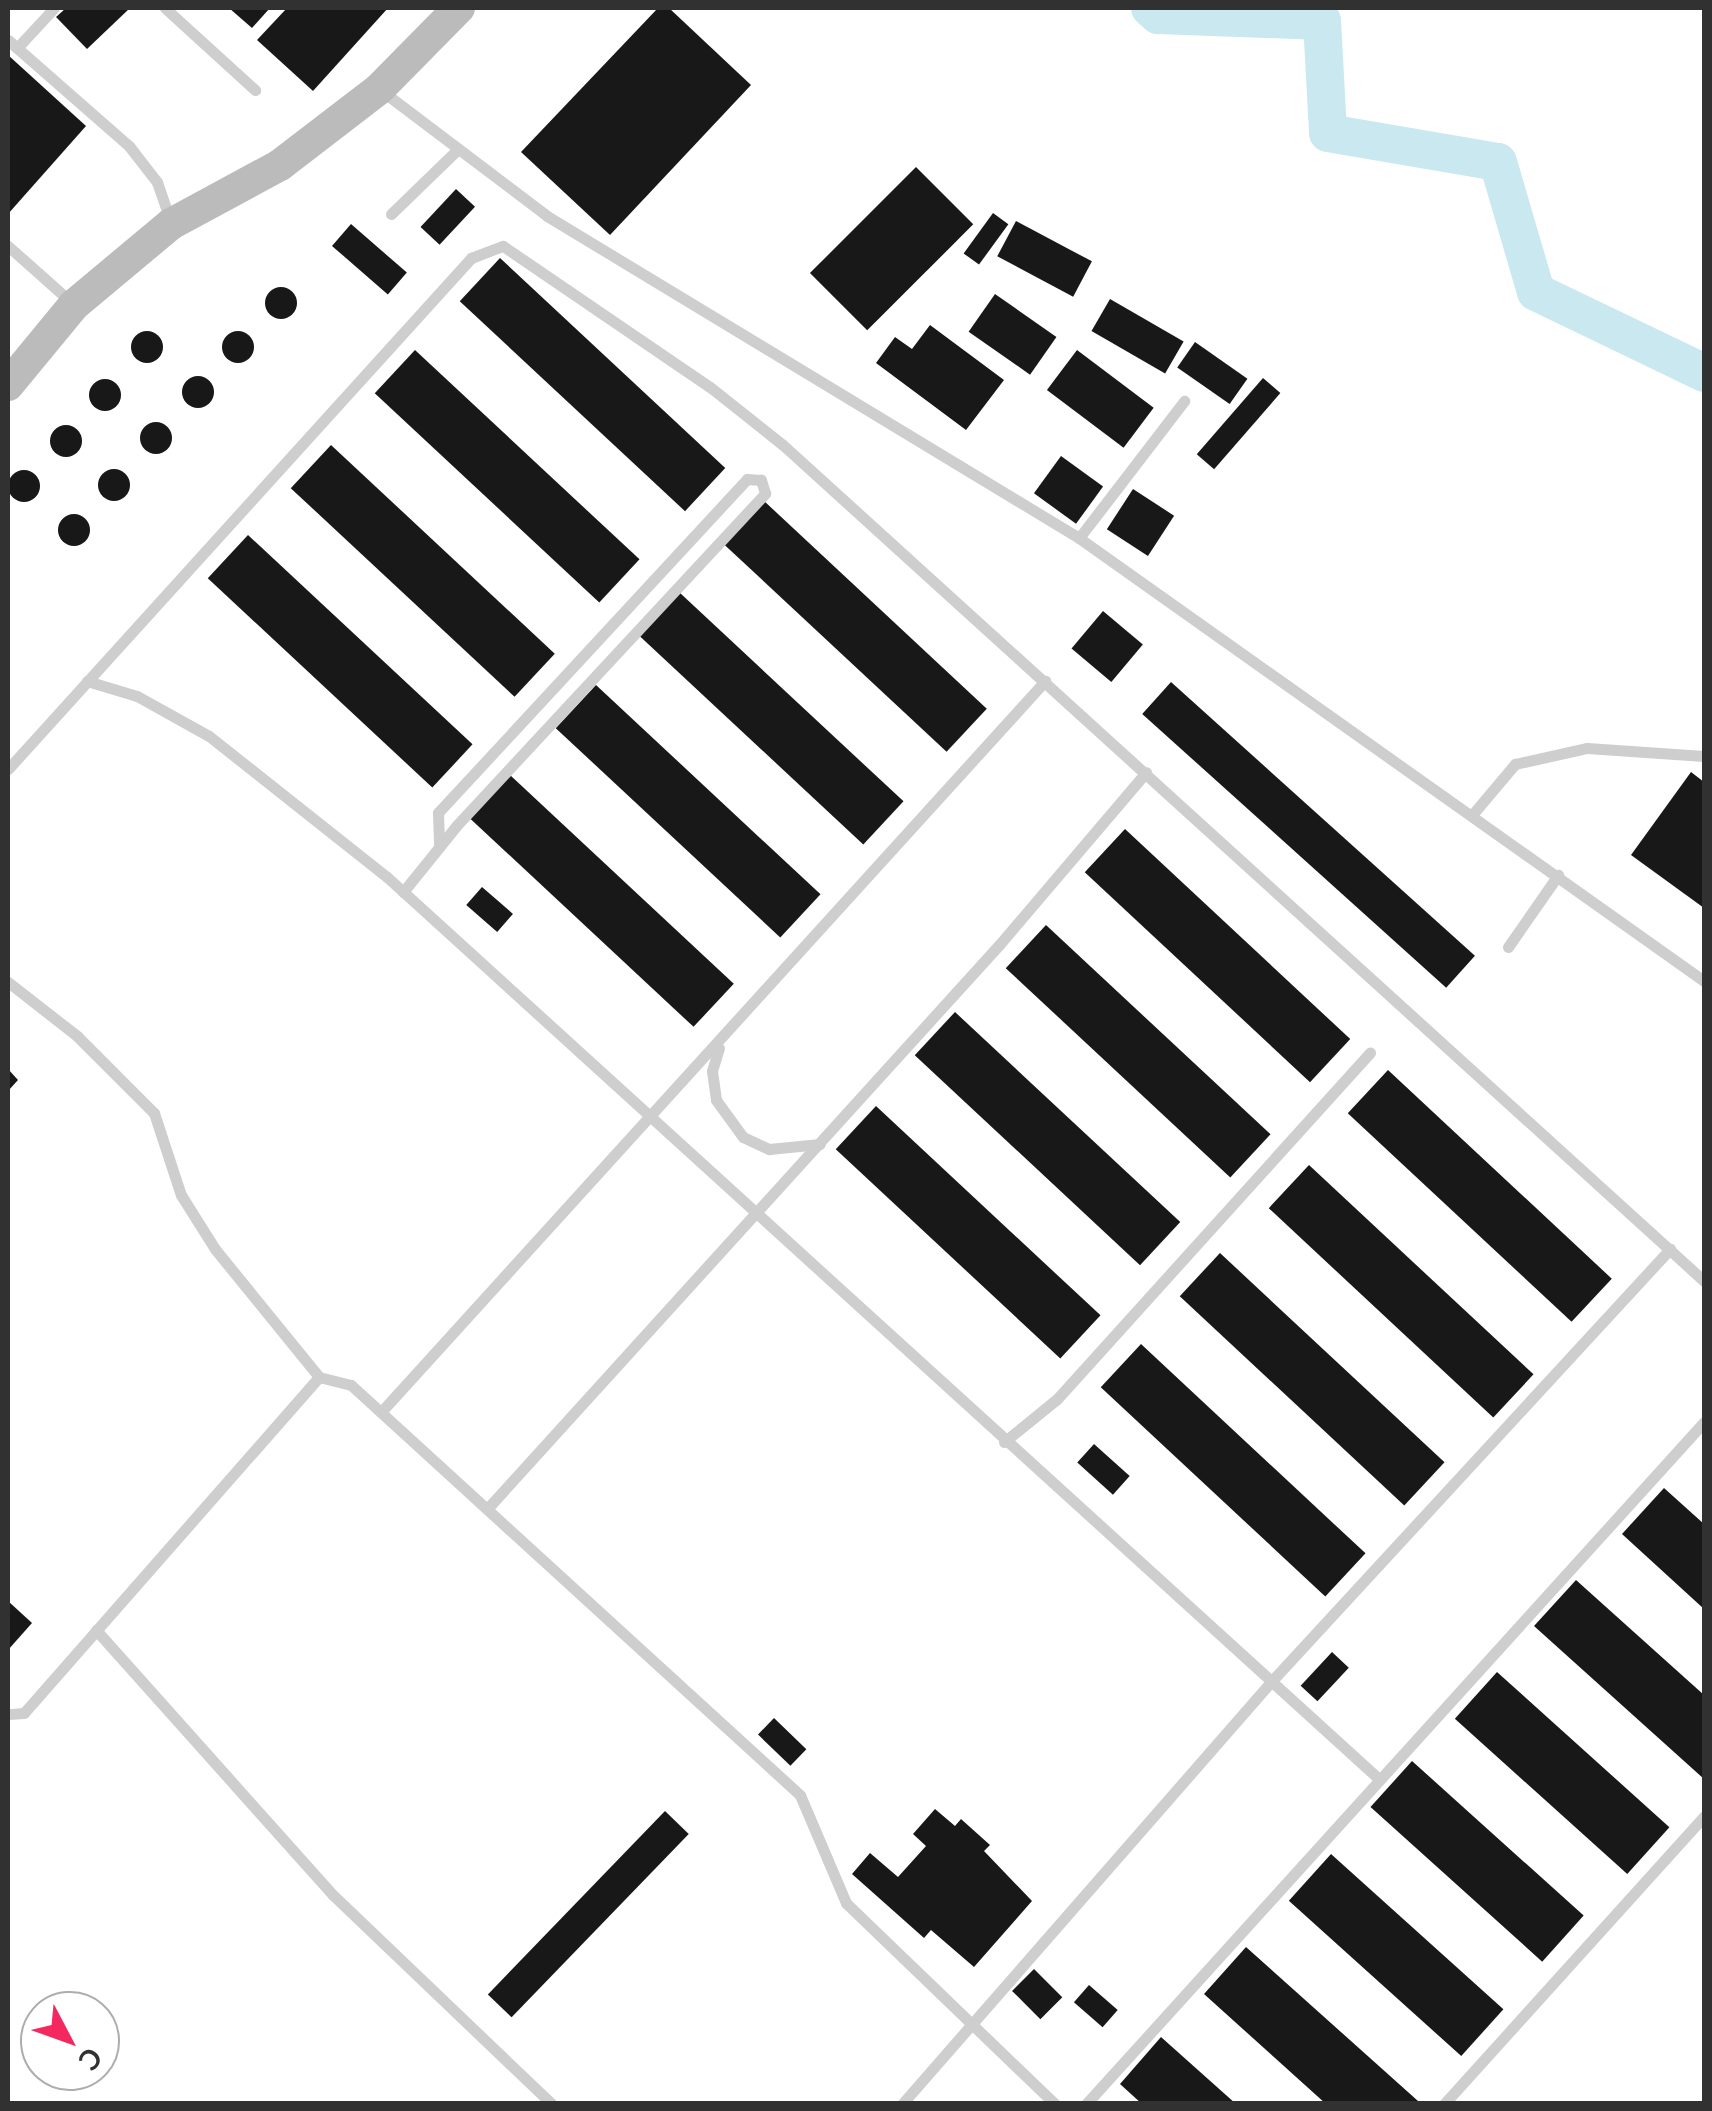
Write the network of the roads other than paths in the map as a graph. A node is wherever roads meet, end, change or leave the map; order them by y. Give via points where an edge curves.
1 (54, 8) edge
2 (165, 8) edge
3 (459, 8) edge
4 (12, 44) edge
5 (378, 89) junction
6 (255, 90) dead end
7 (458, 149) junction
8 (391, 214) dead end
9 (171, 224) junction
10 (8, 246) edge
11 (74, 305) junction
12 (8, 385) edge
13 (1184, 401) dead end
14 (1080, 538) junction
15 (87, 681) junction
16 (1045, 681) junction
17 (1704, 756) edge
18 (8, 769) edge
19 (1146, 772) junction
20 (1472, 815) junction
21 (439, 847) junction
22 (1558, 875) junction
23 (403, 892) junction
24 (1508, 947) dead end
25 (1704, 981) edge
26 (8, 982) edge
27 (720, 1044) junction
28 (1370, 1052) dead end
29 (652, 1118) junction
30 (820, 1144) junction
31 (757, 1214) junction
32 (1670, 1249) junction
33 (1704, 1281) edge
34 (319, 1377) junction
35 (381, 1412) junction
36 (1704, 1422) edge
37 (1004, 1442) junction
38 (487, 1509) junction
39 (96, 1630) junction
40 (1270, 1684) junction
41 (8, 1714) edge
42 (1378, 1778) junction
43 (1704, 1816) edge
44 (971, 2023) junction
45 (552, 2104) edge
46 (902, 2104) edge
47 (1055, 2104) edge
48 (1086, 2104) edge
49 (1444, 2104) edge

1 - 4 lane
2 - 6 lane
3 - 5 main road
4 - 9 lane via 129,146 156,182
5 - 7 lane
5 - 9 main road via 280,166
7 - 8 lane
7 - 14 lane via 547,216
9 - 11 main road
10 - 11 lane
11 - 12 main road
13 - 14 lane
14 - 20 lane
15 - 16 lane via 472,258 503,246 783,444
15 - 18 lane
15 - 23 lane via 137,696 209,736
16 - 19 lane
16 - 27 lane
17 - 20 lane via 1588,748 1515,764
19 - 30 lane
19 - 32 lane
20 - 22 lane
21 - 21 lane via 765,493 762,480 747,480 438,813
21 - 23 lane
22 - 24 lane
22 - 25 lane
23 - 29 lane
26 - 34 lane via 76,1036 154,1113 181,1195 215,1249
27 - 29 lane
27 - 30 lane via 712,1072 716,1100 743,1137 769,1149
28 - 37 lane via 1057,1399
29 - 31 lane
29 - 35 lane
30 - 31 lane
31 - 37 lane
31 - 38 lane
32 - 33 lane
32 - 40 lane
34 - 35 lane via 351,1385
34 - 39 lane
35 - 38 lane
36 - 42 lane
37 - 40 lane
38 - 44 lane via 800,1795 846,1903
39 - 41 lane via 24,1713
39 - 45 lane via 333,1895
40 - 42 lane
40 - 44 lane
42 - 48 lane
43 - 49 lane
44 - 46 lane
44 - 47 lane

